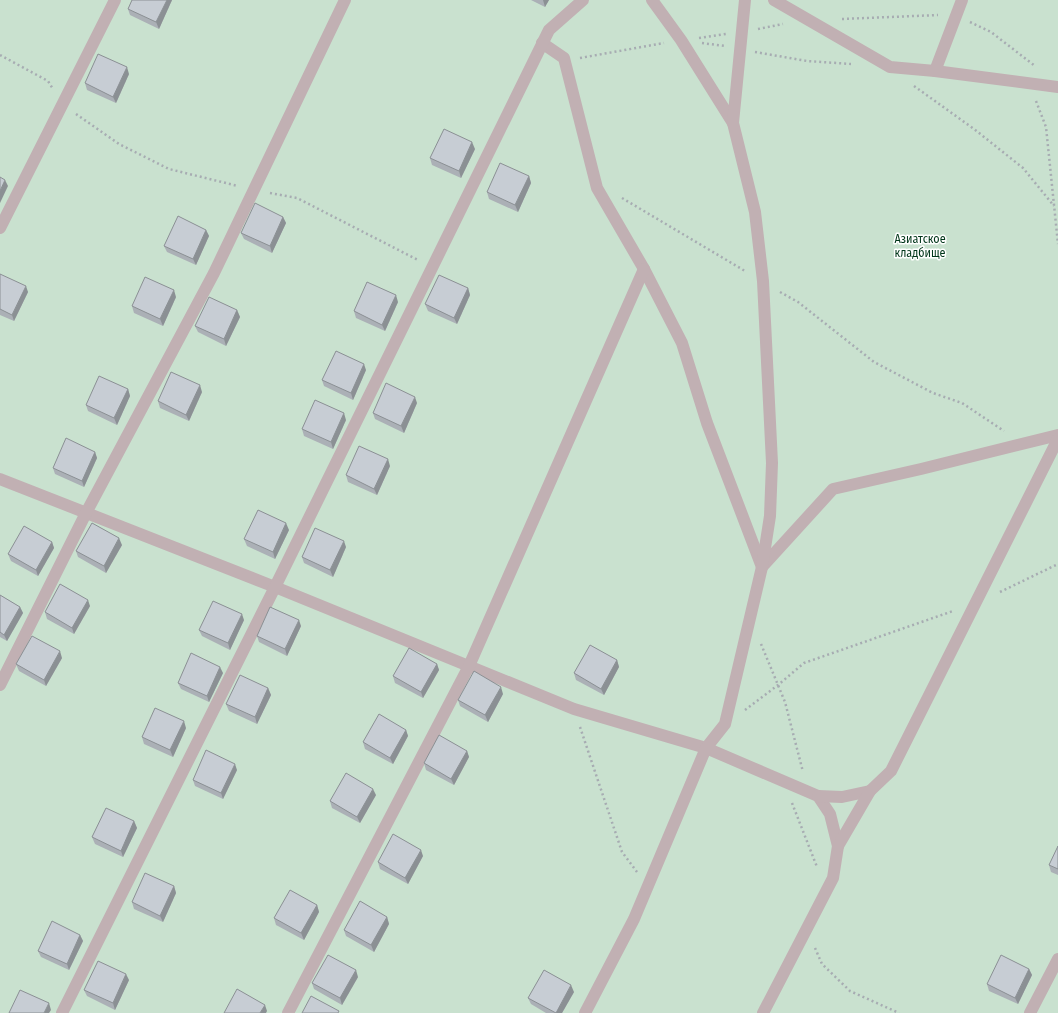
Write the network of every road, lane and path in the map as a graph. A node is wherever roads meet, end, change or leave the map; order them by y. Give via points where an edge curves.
1 (115, 0) edge
2 (345, 0) edge
3 (583, 0) edge
4 (652, 0) edge
5 (745, 0) edge
6 (774, 0) edge
7 (962, 0) edge
8 (956, 16) junction
9 (810, 19) junction
10 (838, 19) dead end
11 (743, 32) junction
12 (681, 40) junction
13 (542, 43) junction
14 (741, 49) junction
15 (0, 55) edge
16 (565, 61) junction
17 (852, 64) dead end
18 (890, 67) junction
19 (935, 71) junction
20 (1028, 82) junction
21 (1056, 86) edge
22 (62, 105) junction
23 (733, 123) junction
24 (253, 190) junction
25 (619, 196) dead end
26 (1054, 206) junction
27 (0, 228) edge
28 (1058, 244) edge
29 (432, 267) junction
30 (644, 269) junction
31 (764, 282) junction
32 (1058, 435) edge
33 (1058, 439) edge
34 (1022, 444) junction
35 (0, 479) edge
36 (86, 513) junction
37 (1058, 564) edge
38 (762, 567) junction
39 (275, 587) junction
40 (975, 604) junction
41 (752, 617) junction
42 (469, 666) junction
43 (0, 685) edge
44 (778, 685) junction
45 (574, 709) junction
46 (726, 724) junction
47 (706, 748) junction
48 (784, 782) junction
49 (870, 792) junction
50 (813, 794) junction
51 (838, 846) junction
52 (647, 888) junction
53 (827, 890) junction
54 (806, 930) junction
55 (1058, 959) edge
56 (62, 1013) edge
57 (288, 1013) edge
58 (586, 1013) edge
59 (764, 1013) edge
60 (899, 1013) edge
61 (1030, 1013) edge

1 - 22 street
2 - 24 street
3 - 13 street via 549,30
4 - 12 street
5 - 11 street
6 - 9 street
7 - 8 street
8 - 10 path
8 - 19 street
8 - 21 path via 991,32 1052,80
9 - 11 path
9 - 18 street
11 - 12 path
11 - 14 street
12 - 14 path
12 - 16 path
12 - 23 street
13 - 16 street
13 - 29 street
14 - 17 path via 807,61
14 - 23 street
15 - 22 path via 48,81
16 - 30 street via 597,188
18 - 19 street
18 - 26 path via 1022,168
19 - 20 street
20 - 21 street
20 - 26 path via 1046,127
22 - 24 path via 119,144 170,169
22 - 27 street
23 - 31 street via 755,212
24 - 29 path via 297,198
24 - 36 street via 214,272
25 - 31 path
26 - 28 path
29 - 39 street
30 - 38 street via 682,343 707,424
30 - 42 street
31 - 34 path via 798,302 874,362 933,393 962,403
31 - 38 street via 772,463 770,516
32 - 34 street
33 - 40 street
34 - 38 street via 833,489
35 - 36 street
36 - 39 street
36 - 43 street
37 - 40 path
38 - 41 street
39 - 42 street
39 - 56 street
40 - 44 path via 804,663
40 - 49 street via 891,771
41 - 44 path
41 - 46 street
42 - 45 street
42 - 57 street
44 - 46 path
44 - 50 path via 786,702 796,747
45 - 47 street
45 - 52 path via 622,852
46 - 47 street
47 - 48 street
47 - 52 street
48 - 50 street
48 - 53 path
49 - 50 street via 842,797
49 - 51 street
50 - 51 street via 830,814
51 - 53 street via 833,878
52 - 58 street
53 - 54 street
54 - 59 street
54 - 60 path via 822,964 850,991
55 - 61 street

